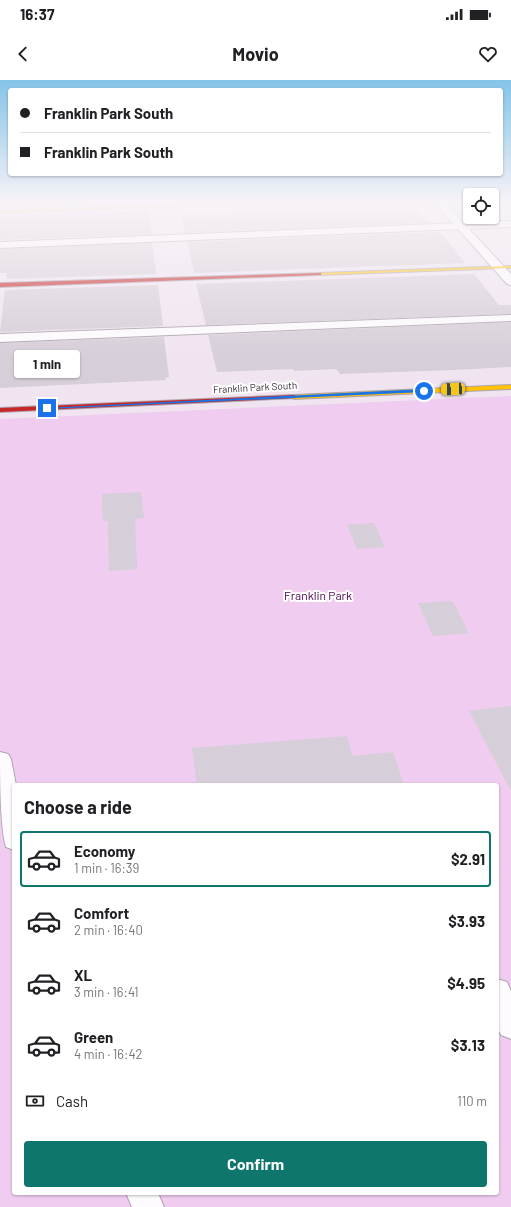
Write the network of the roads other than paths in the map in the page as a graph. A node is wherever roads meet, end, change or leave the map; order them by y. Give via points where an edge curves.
1 (486, 254) edge
2 (511, 266) edge
3 (498, 267) junction
4 (511, 281) edge
5 (0, 285) edge
6 (511, 318) edge
7 (0, 338) edge
8 (511, 387) edge
9 (0, 410) edge
10 (0, 759) edge
11 (11, 797) edge
12 (12, 812) edge
13 (499, 995) edge
14 (511, 1027) edge
15 (143, 1195) edge
16 (148, 1207) edge

1 - 3 street
2 - 3 street
3 - 4 street
3 - 5 street
6 - 7 lane
8 - 9 street, Franklin Park South
10 - 11 lane
11 - 12 lane
13 - 14 lane
15 - 16 lane

